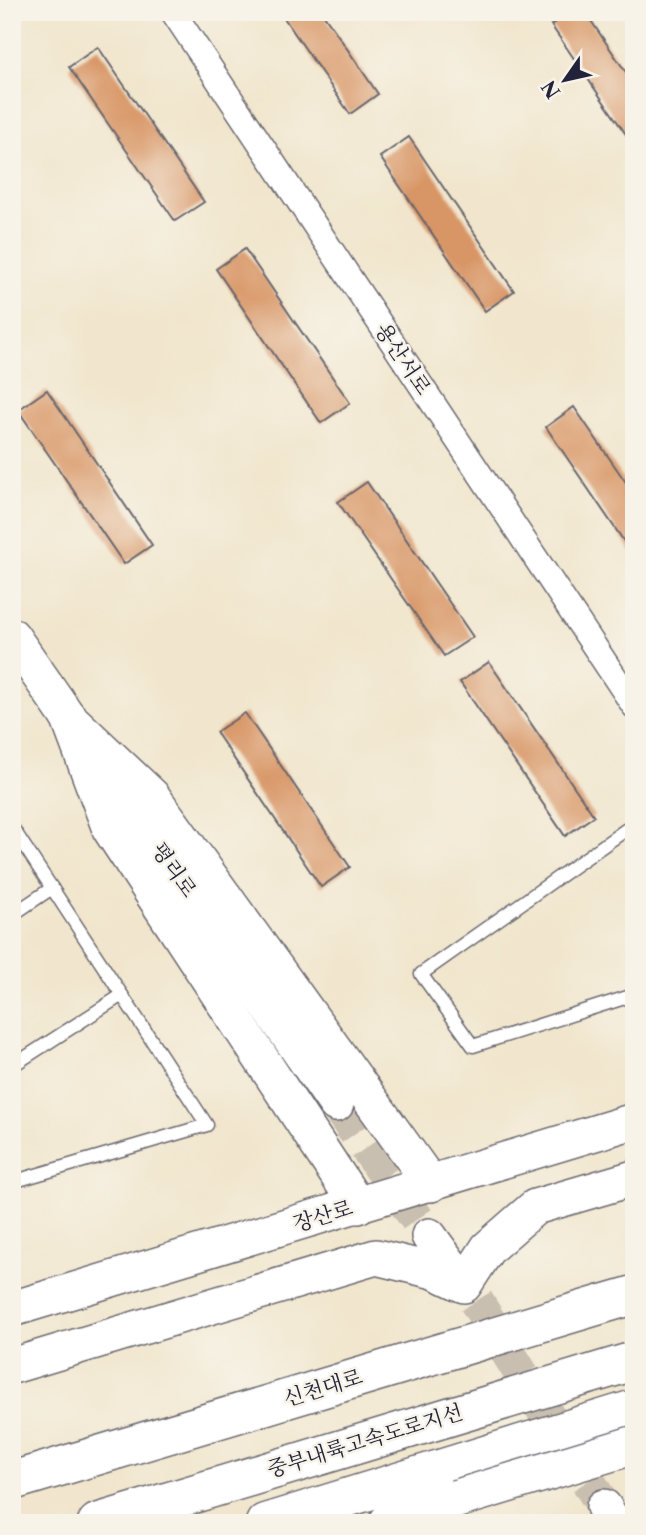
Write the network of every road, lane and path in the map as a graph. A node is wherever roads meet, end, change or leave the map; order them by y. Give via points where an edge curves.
1 (173, 12) edge
2 (12, 636) edge
3 (634, 706) edge
4 (67, 716) junction
5 (634, 824) edge
6 (12, 827) edge
7 (52, 887) junction
8 (12, 915) edge
9 (122, 995) junction
10 (634, 995) edge
11 (12, 1066) edge
12 (336, 1104) tunnel mouth
13 (634, 1121) edge
14 (634, 1178) edge
15 (12, 1182) edge
16 (431, 1184) junction
17 (358, 1206) junction
18 (429, 1236) tunnel mouth
19 (470, 1293) junction
20 (618, 1300) edge
21 (12, 1309) edge
22 (634, 1361) edge
23 (12, 1366) edge
24 (634, 1409) edge
25 (634, 1444) edge
26 (12, 1481) edge
27 (97, 1523) edge
28 (265, 1523) edge
29 (388, 1523) edge

1 - 3 street, 용산서로
2 - 4 main road, 평리로
4 - 12 main road, 평리로
4 - 16 main road via 152,796
4 - 17 main road via 110,829
5 - 10 lane via 421,974 473,1046
6 - 7 lane
7 - 8 lane
7 - 9 lane
9 - 11 lane
9 - 15 lane via 207,1125
13 - 16 main road, 장산로
14 - 19 main road via 535,1207 488,1248
16 - 17 main road, 장산로
17 - 21 main road, 장산로
18 - 19 main road
19 - 23 main road via 434,1271 376,1256
20 - 26 highway, 신천대로, bridge
22 - 27 highway, 중부내륙고속도로지선
24 - 28 highway
25 - 29 highway, bridge

